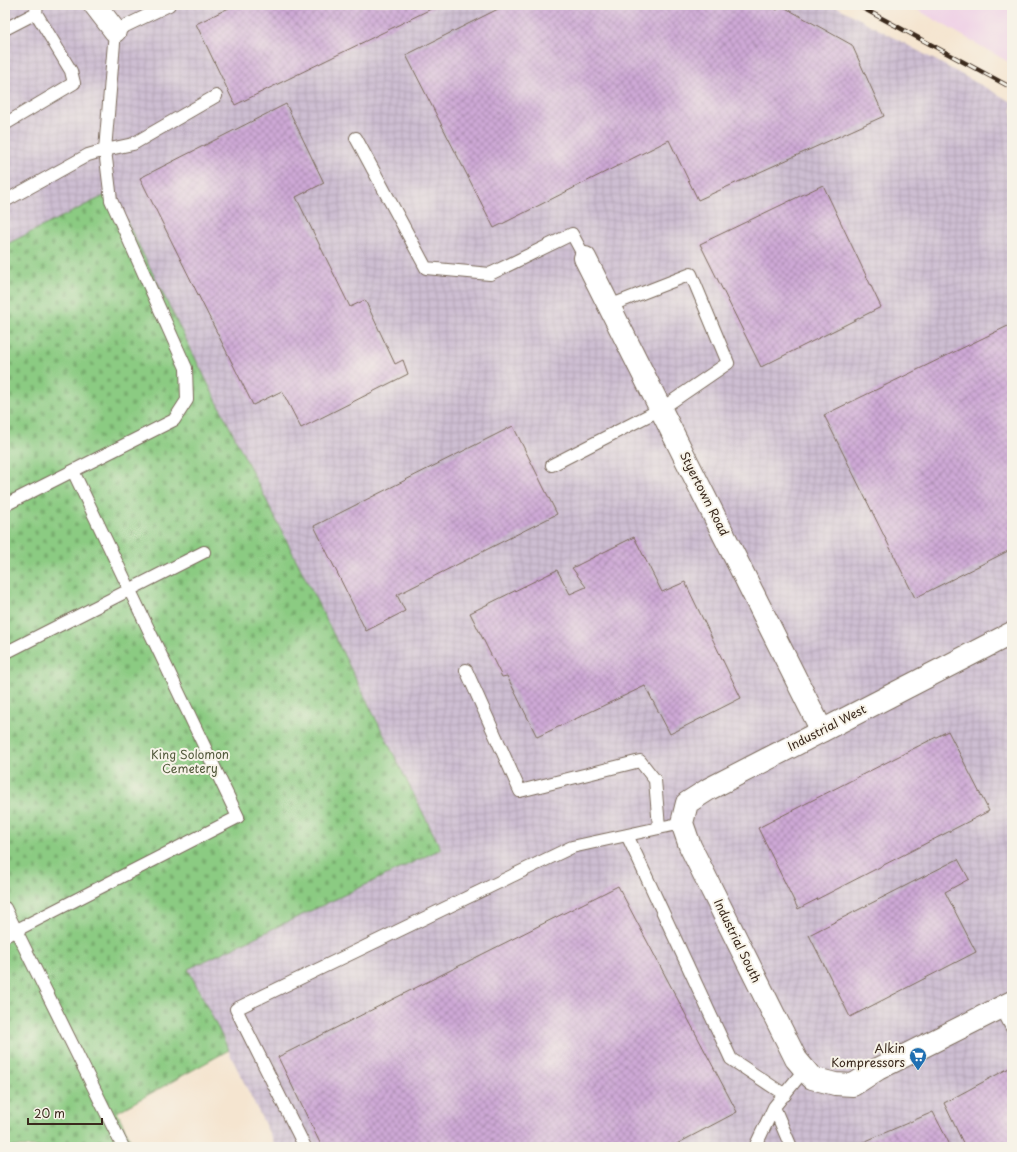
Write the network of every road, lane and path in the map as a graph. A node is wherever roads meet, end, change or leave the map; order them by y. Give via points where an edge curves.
1 (95, 5) edge
2 (169, 5) edge
3 (37, 9) edge
4 (5, 29) edge
5 (115, 31) junction
6 (216, 96) dead end
7 (5, 124) edge
8 (356, 138) dead end
9 (105, 150) junction
10 (5, 201) edge
11 (585, 258) joint
12 (609, 306) junction
13 (661, 409) junction
14 (552, 465) dead end
15 (73, 471) junction
16 (5, 505) edge
17 (204, 552) dead end
18 (130, 590) junction
19 (1012, 633) edge
20 (5, 653) edge
21 (466, 670) dead end
22 (822, 731) junction
23 (682, 822) junction
24 (659, 828) junction
25 (627, 835) junction
26 (5, 908) edge
27 (16, 931) junction
28 (5, 936) edge
29 (1007, 1005) edge
30 (1012, 1028) edge
31 (805, 1070) junction
32 (784, 1095) junction
33 (774, 1107) junction
34 (123, 1147) edge
35 (305, 1147) edge
36 (755, 1147) edge
37 (791, 1147) edge

1 - 5 street
2 - 5 lane
3 - 4 lane
3 - 7 lane via 71,71 74,83
5 - 9 lane
6 - 9 lane via 133,144
8 - 11 lane via 426,268 490,274 572,234
9 - 10 lane via 88,155
9 - 15 lane via 111,200 186,368 187,400 174,420
11 - 12 street, Styertown Road
12 - 13 street, Styertown Road
12 - 13 lane via 691,274 728,363
13 - 14 lane
13 - 22 street, Styertown Road
15 - 16 lane
15 - 18 lane
17 - 18 lane
18 - 20 lane
18 - 27 lane via 238,818
19 - 22 street, Industrial West
21 - 24 lane via 520,791 640,761 655,780
22 - 23 street, Industrial West via 709,789 687,804
23 - 24 lane
23 - 31 street, Industrial South via 692,850 782,1033
24 - 25 lane
25 - 32 lane via 731,1059
25 - 35 lane via 572,847 236,1010
26 - 27 lane
27 - 28 lane
27 - 34 lane
29 - 30 lane
29 - 31 street via 878,1069 853,1085 834,1084 812,1078
31 - 32 lane
32 - 33 lane
33 - 36 lane
33 - 37 lane

